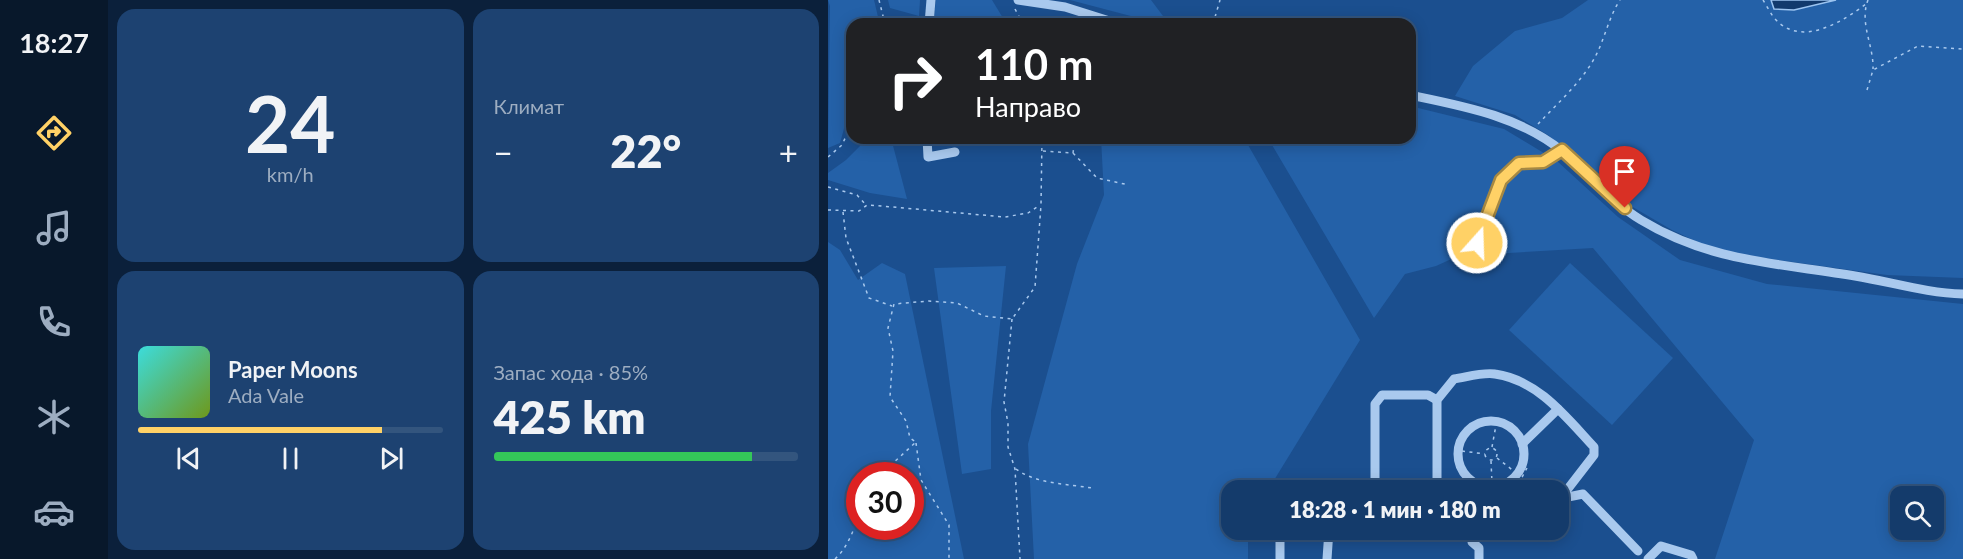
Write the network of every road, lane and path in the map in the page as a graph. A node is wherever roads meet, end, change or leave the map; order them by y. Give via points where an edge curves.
1 (879, 0) edge
2 (931, 0) edge
3 (1010, 0) edge
4 (1018, 0) edge
5 (1220, 0) edge
6 (1620, 0) edge
7 (1763, 0) edge
8 (1868, 0) edge
9 (1866, 4) junction
10 (884, 18) edge
11 (930, 18) edge
12 (1020, 18) edge
13 (1100, 18) edge
14 (1215, 18) edge
15 (1963, 49) edge
16 (1873, 70) junction
17 (1867, 90) dead end
18 (1416, 97) edge
19 (1532, 132) junction
20 (846, 136) edge
21 (927, 144) edge
22 (1042, 144) edge
23 (1074, 144) edge
24 (1042, 150) junction
25 (1562, 150) junction
26 (955, 152) dead end
27 (1073, 153) junction
28 (828, 157) edge
29 (1129, 185) dead end
30 (828, 187) edge
31 (867, 205) junction
32 (1041, 205) junction
33 (828, 210) edge
34 (843, 211) junction
35 (1476, 260) dead end
36 (1963, 294) edge
37 (893, 307) junction
38 (1012, 319) junction
39 (1437, 400) junction
40 (1558, 409) junction
41 (1496, 425) dead end
42 (916, 442) junction
43 (1522, 444) junction
44 (1492, 448) junction
45 (1462, 451) dead end
46 (1485, 454) junction
47 (1497, 458) junction
48 (1491, 461) junction
49 (894, 462) edge
50 (1527, 468) dead end
51 (1015, 469) junction
52 (1515, 472) dead end
53 (1521, 478) junction
54 (1375, 480) edge
55 (1437, 480) edge
56 (1474, 480) edge
57 (1487, 480) edge
58 (1508, 480) edge
59 (1518, 480) edge
60 (1524, 480) edge
61 (1569, 486) edge
62 (1092, 488) dead end
63 (1569, 497) edge
64 (848, 540) edge
65 (1280, 540) edge
66 (1328, 540) edge
67 (1472, 540) edge
68 (1638, 551) dead end
69 (835, 559) edge
70 (949, 559) edge
71 (1020, 559) edge
72 (1280, 559) edge
73 (1327, 559) edge
74 (1479, 559) edge
75 (1648, 559) edge
76 (1693, 559) edge

1 - 10 path
2 - 11 street
3 - 12 path
4 - 13 street via 1065,7
5 - 14 path
6 - 19 path via 1590,65
7 - 9 path via 1776,20 1790,30 1806,32 1831,26
8 - 9 path
9 - 16 path via 1866,38 1874,53
15 - 16 path via 1918,46
16 - 17 path
18 - 19 street via 1509,120
19 - 25 street
20 - 28 path
21 - 26 street via 928,157
22 - 24 path
23 - 27 path
24 - 27 path
24 - 32 path
25 - 35 street via 1543,162 1519,163 1501,180 1477,243
25 - 36 street via 1610,197 1641,220 1697,247 1729,257 1857,276 1931,293
27 - 29 path via 1097,178
30 - 31 path via 857,195
31 - 32 path via 1005,217 1029,213
31 - 34 path via 859,212
32 - 38 path via 1035,286
33 - 34 path
34 - 37 path via 846,238 869,298
37 - 38 path via 929,301 957,303 984,316
37 - 42 path via 888,328 893,351 890,397 906,421 910,438
38 - 51 path via 1004,402 1008,447
39 - 40 street via 1454,379 1494,374 1522,381
39 - 54 street via 1428,395 1382,395 1375,404
39 - 55 street
40 - 43 street
40 - 61 street via 1595,452
41 - 44 path
42 - 49 path
42 - 70 path via 921,480 949,525
43 - 56 street via 1512,428 1492,420 1481,422 1464,434 1458,451 1459,465
43 - 58 street via 1524,456 1517,474
44 - 46 path
44 - 47 path via 1498,452
45 - 46 path
46 - 48 path
47 - 48 path
47 - 52 path
48 - 57 path
50 - 53 path
51 - 62 path via 1044,480
51 - 71 path
53 - 59 path
53 - 60 path
63 - 68 street via 1583,494
64 - 69 path
65 - 72 street
66 - 73 street
67 - 74 street via 1479,548
75 - 76 street via 1661,546

